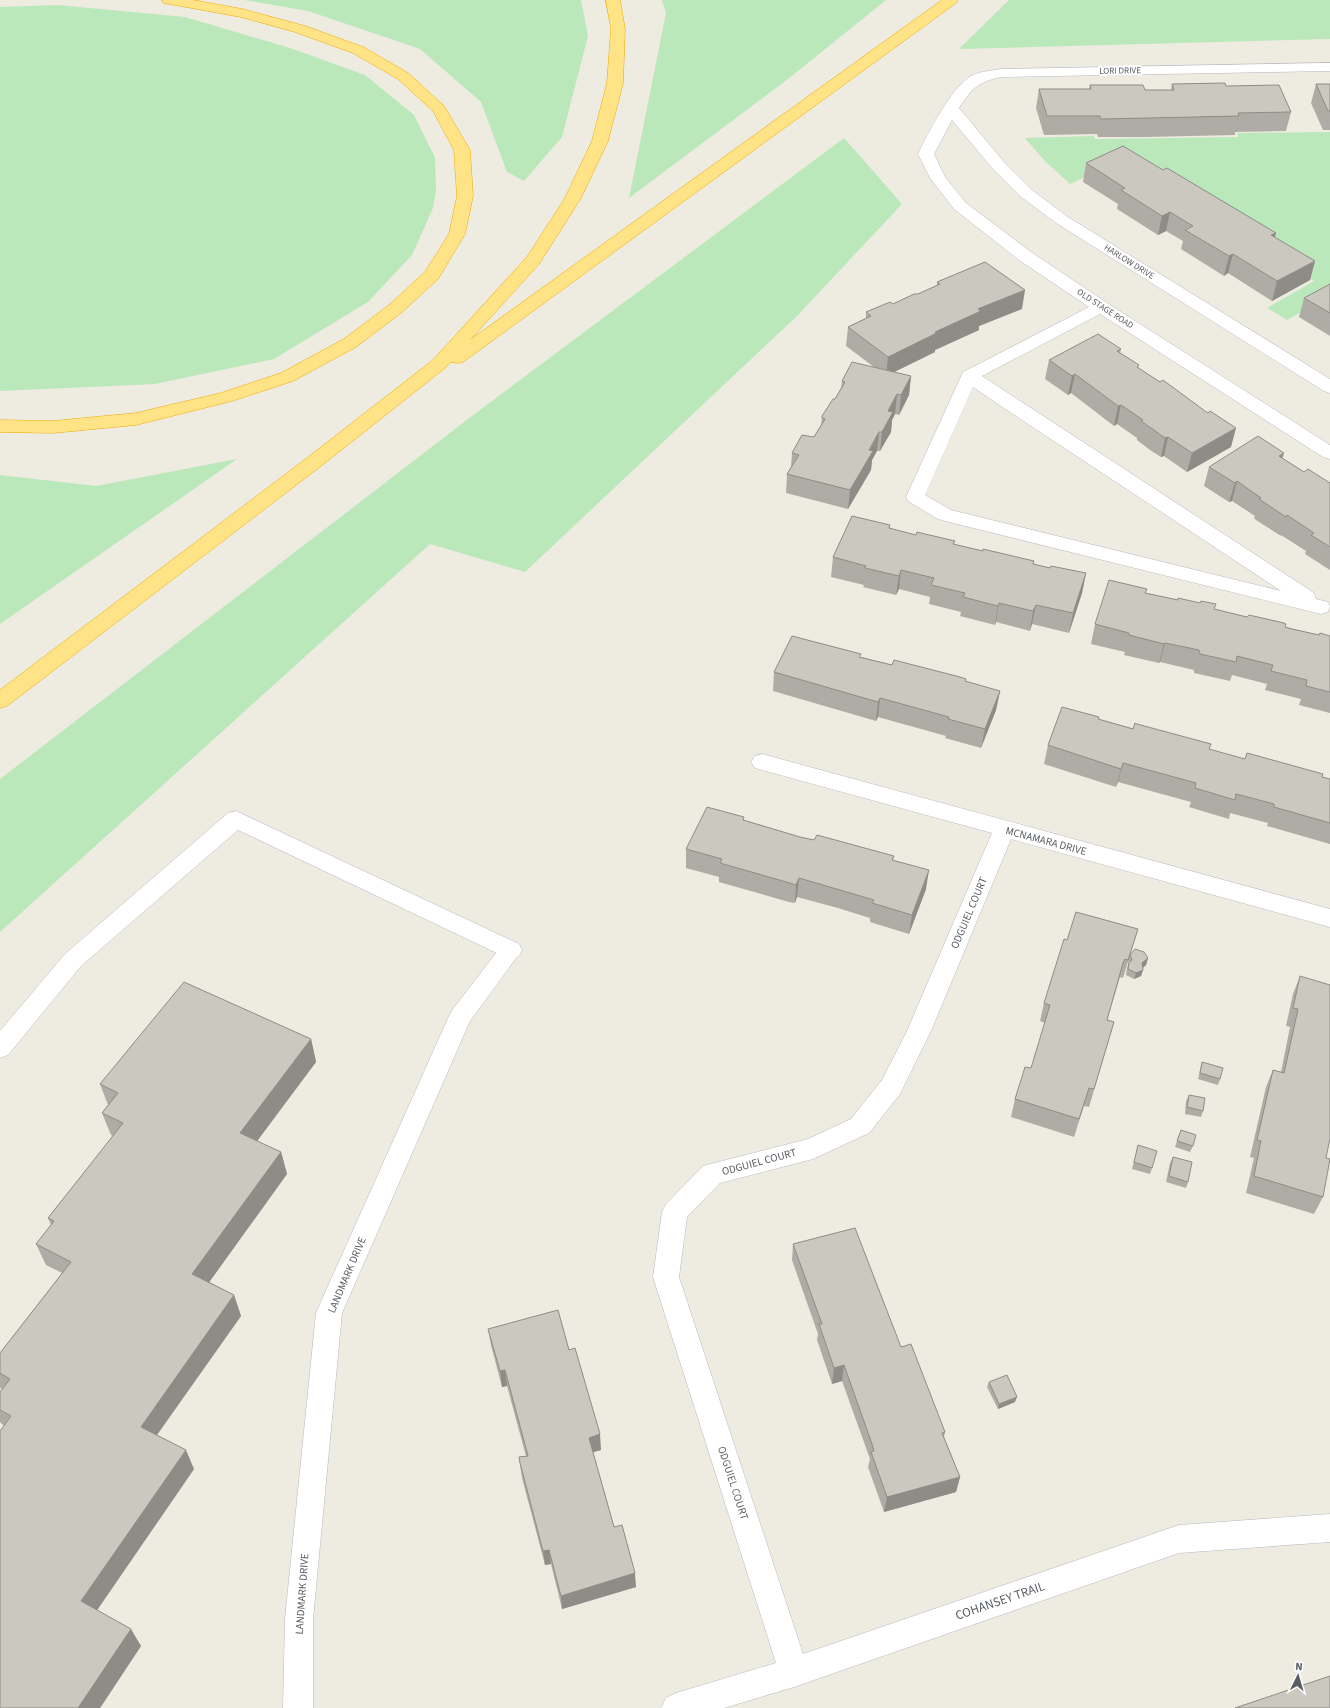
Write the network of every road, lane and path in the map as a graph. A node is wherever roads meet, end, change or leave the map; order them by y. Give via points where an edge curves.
1 (169, 0) edge
2 (614, 0) edge
3 (951, 0) edge
4 (1330, 67) edge
5 (951, 109) junction
6 (937, 131) joint
7 (1102, 307) junction
8 (969, 376) junction
9 (1330, 387) edge
10 (0, 426) edge
11 (1330, 453) edge
12 (314, 462) junction
13 (0, 701) edge
14 (762, 762) dead end
15 (1004, 830) junction
16 (1330, 918) edge
17 (0, 1048) edge
18 (1330, 1528) edge
19 (794, 1672) junction
20 (298, 1708) edge
21 (676, 1708) edge

1 - 10 highway via 242,13 300,29 358,50 403,76 439,109 462,150 465,196 457,234 432,275 395,309 350,343 287,377 226,397 136,419 53,427
2 - 12 highway via 618,29 615,83 600,141 573,198 534,260 439,364
3 - 12 highway
4 - 5 street, LORI DRIVE via 1002,73 975,80
5 - 6 street, LORI DRIVE
5 - 9 street, HARLOW DRIVE via 998,165 1026,193 1062,220
6 - 7 street, OLD STAGE ROAD via 926,154 938,178 960,206 1025,256
7 - 8 street
7 - 11 street, OLD STAGE ROAD
8 - 8 street via 915,497 945,515 1321,607
12 - 13 highway
14 - 15 street, MCNAMARA DRIVE
15 - 16 street, MCNAMARA DRIVE
15 - 19 street, ODGUIEL COURT via 920,1031 891,1087 860,1126 813,1148 712,1174 675,1212 666,1277
17 - 20 street, LANDMARK DRIVE via 73,960 236,819 511,950 461,1016 329,1313 299,1619
18 - 19 street, COHANSEY TRAIL via 1179,1539
19 - 21 street, COHANSEY TRAIL

